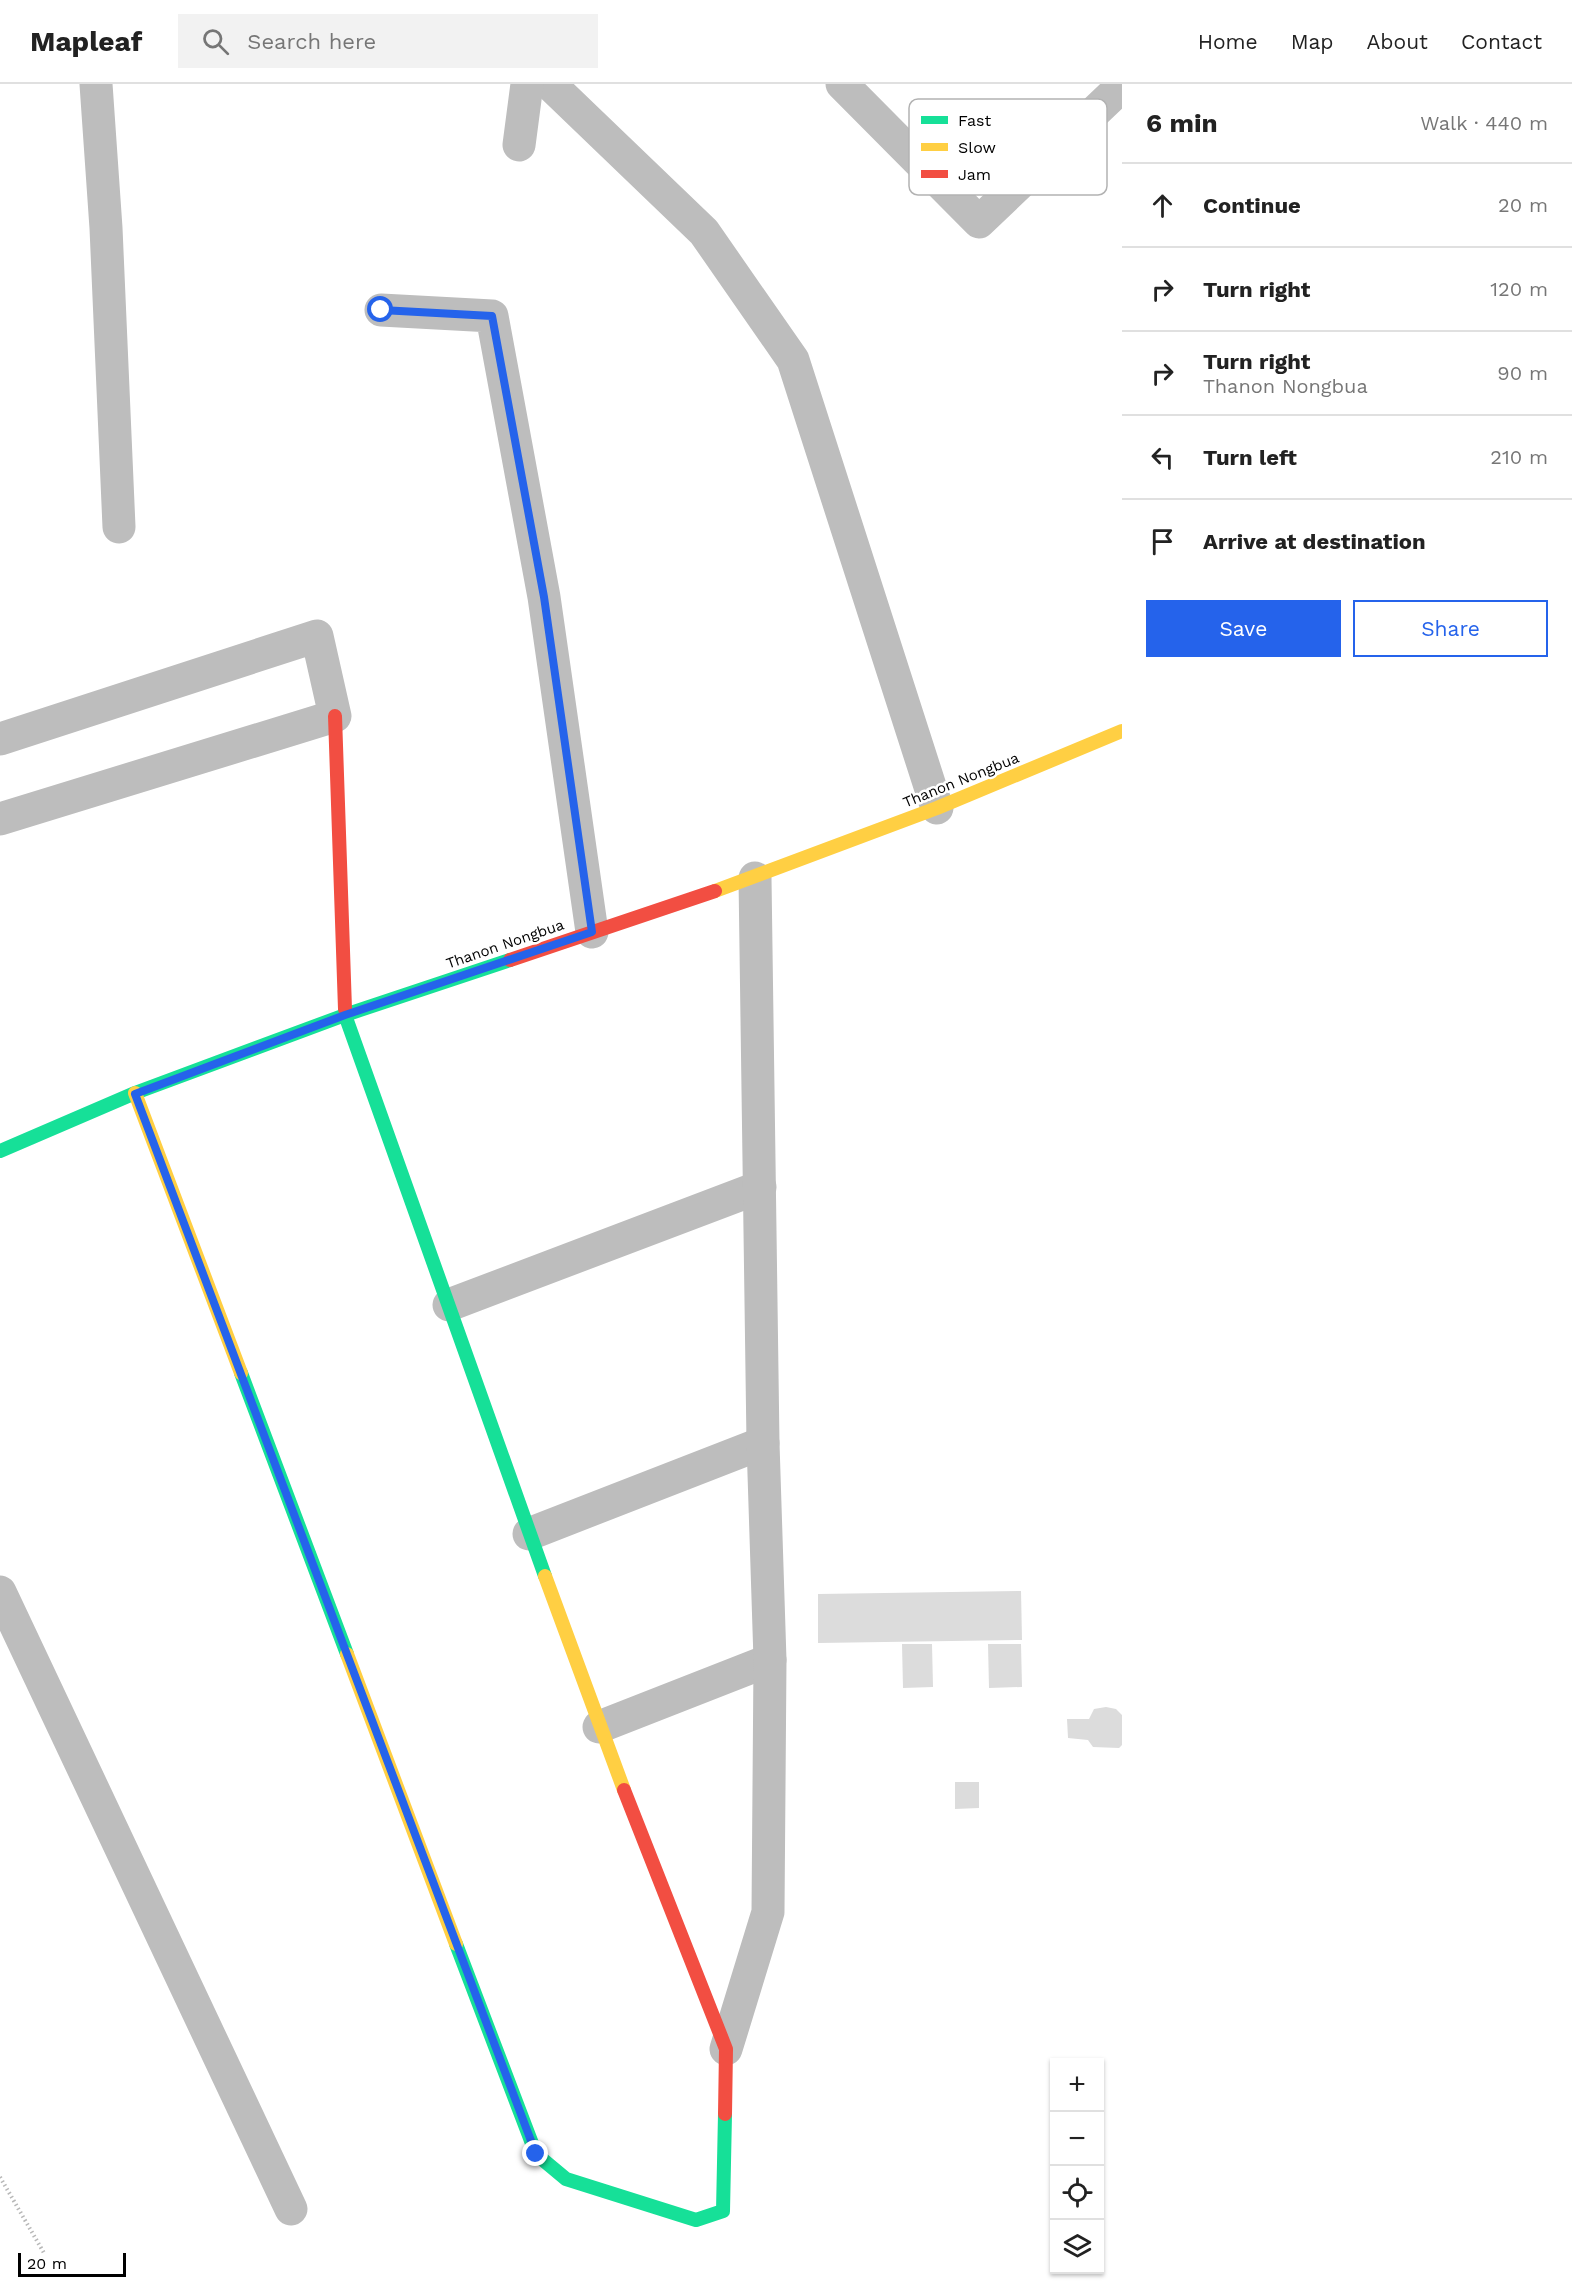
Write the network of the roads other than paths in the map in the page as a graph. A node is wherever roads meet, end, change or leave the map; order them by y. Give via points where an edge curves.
1 (96, 84) edge
2 (527, 84) edge
3 (550, 84) edge
4 (842, 84) edge
5 (1122, 86) edge
6 (1107, 100) edge
7 (519, 145) dead end
8 (909, 151) edge
9 (952, 195) edge
10 (1007, 195) edge
11 (381, 310) dead end
12 (119, 527) dead end
13 (335, 716) junction
14 (1122, 731) edge
15 (0, 739) edge
16 (937, 808) junction
17 (0, 819) edge
18 (755, 878) junction
19 (592, 932) junction
20 (345, 1015) junction
21 (135, 1094) junction
22 (0, 1151) edge
23 (760, 1187) junction
24 (448, 1305) junction
25 (763, 1443) junction
26 (529, 1534) junction
27 (0, 1592) edge
28 (770, 1660) junction
29 (599, 1727) junction
30 (726, 2049) junction
31 (291, 2209) dead end

1 - 12 street
2 - 7 street
3 - 16 street via 704,232 793,360
4 - 8 street
5 - 6 street
9 - 10 street via 979,222
11 - 19 street via 492,316 544,597
13 - 15 street via 317,636
13 - 17 street
13 - 20 street
14 - 16 street, Thanon Nongbua
16 - 18 street, Thanon Nongbua
18 - 19 street, Thanon Nongbua
18 - 23 street
19 - 20 street, Thanon Nongbua
20 - 21 street, Thanon Nongbua
20 - 24 street
21 - 22 street, Thanon Nongbua
21 - 30 street via 536,2154 566,2179 696,2220 723,2211
23 - 24 street
23 - 25 street
24 - 26 street
25 - 26 street
25 - 28 street
26 - 29 street
27 - 31 street
28 - 29 street
28 - 30 street via 768,1912
29 - 30 street

